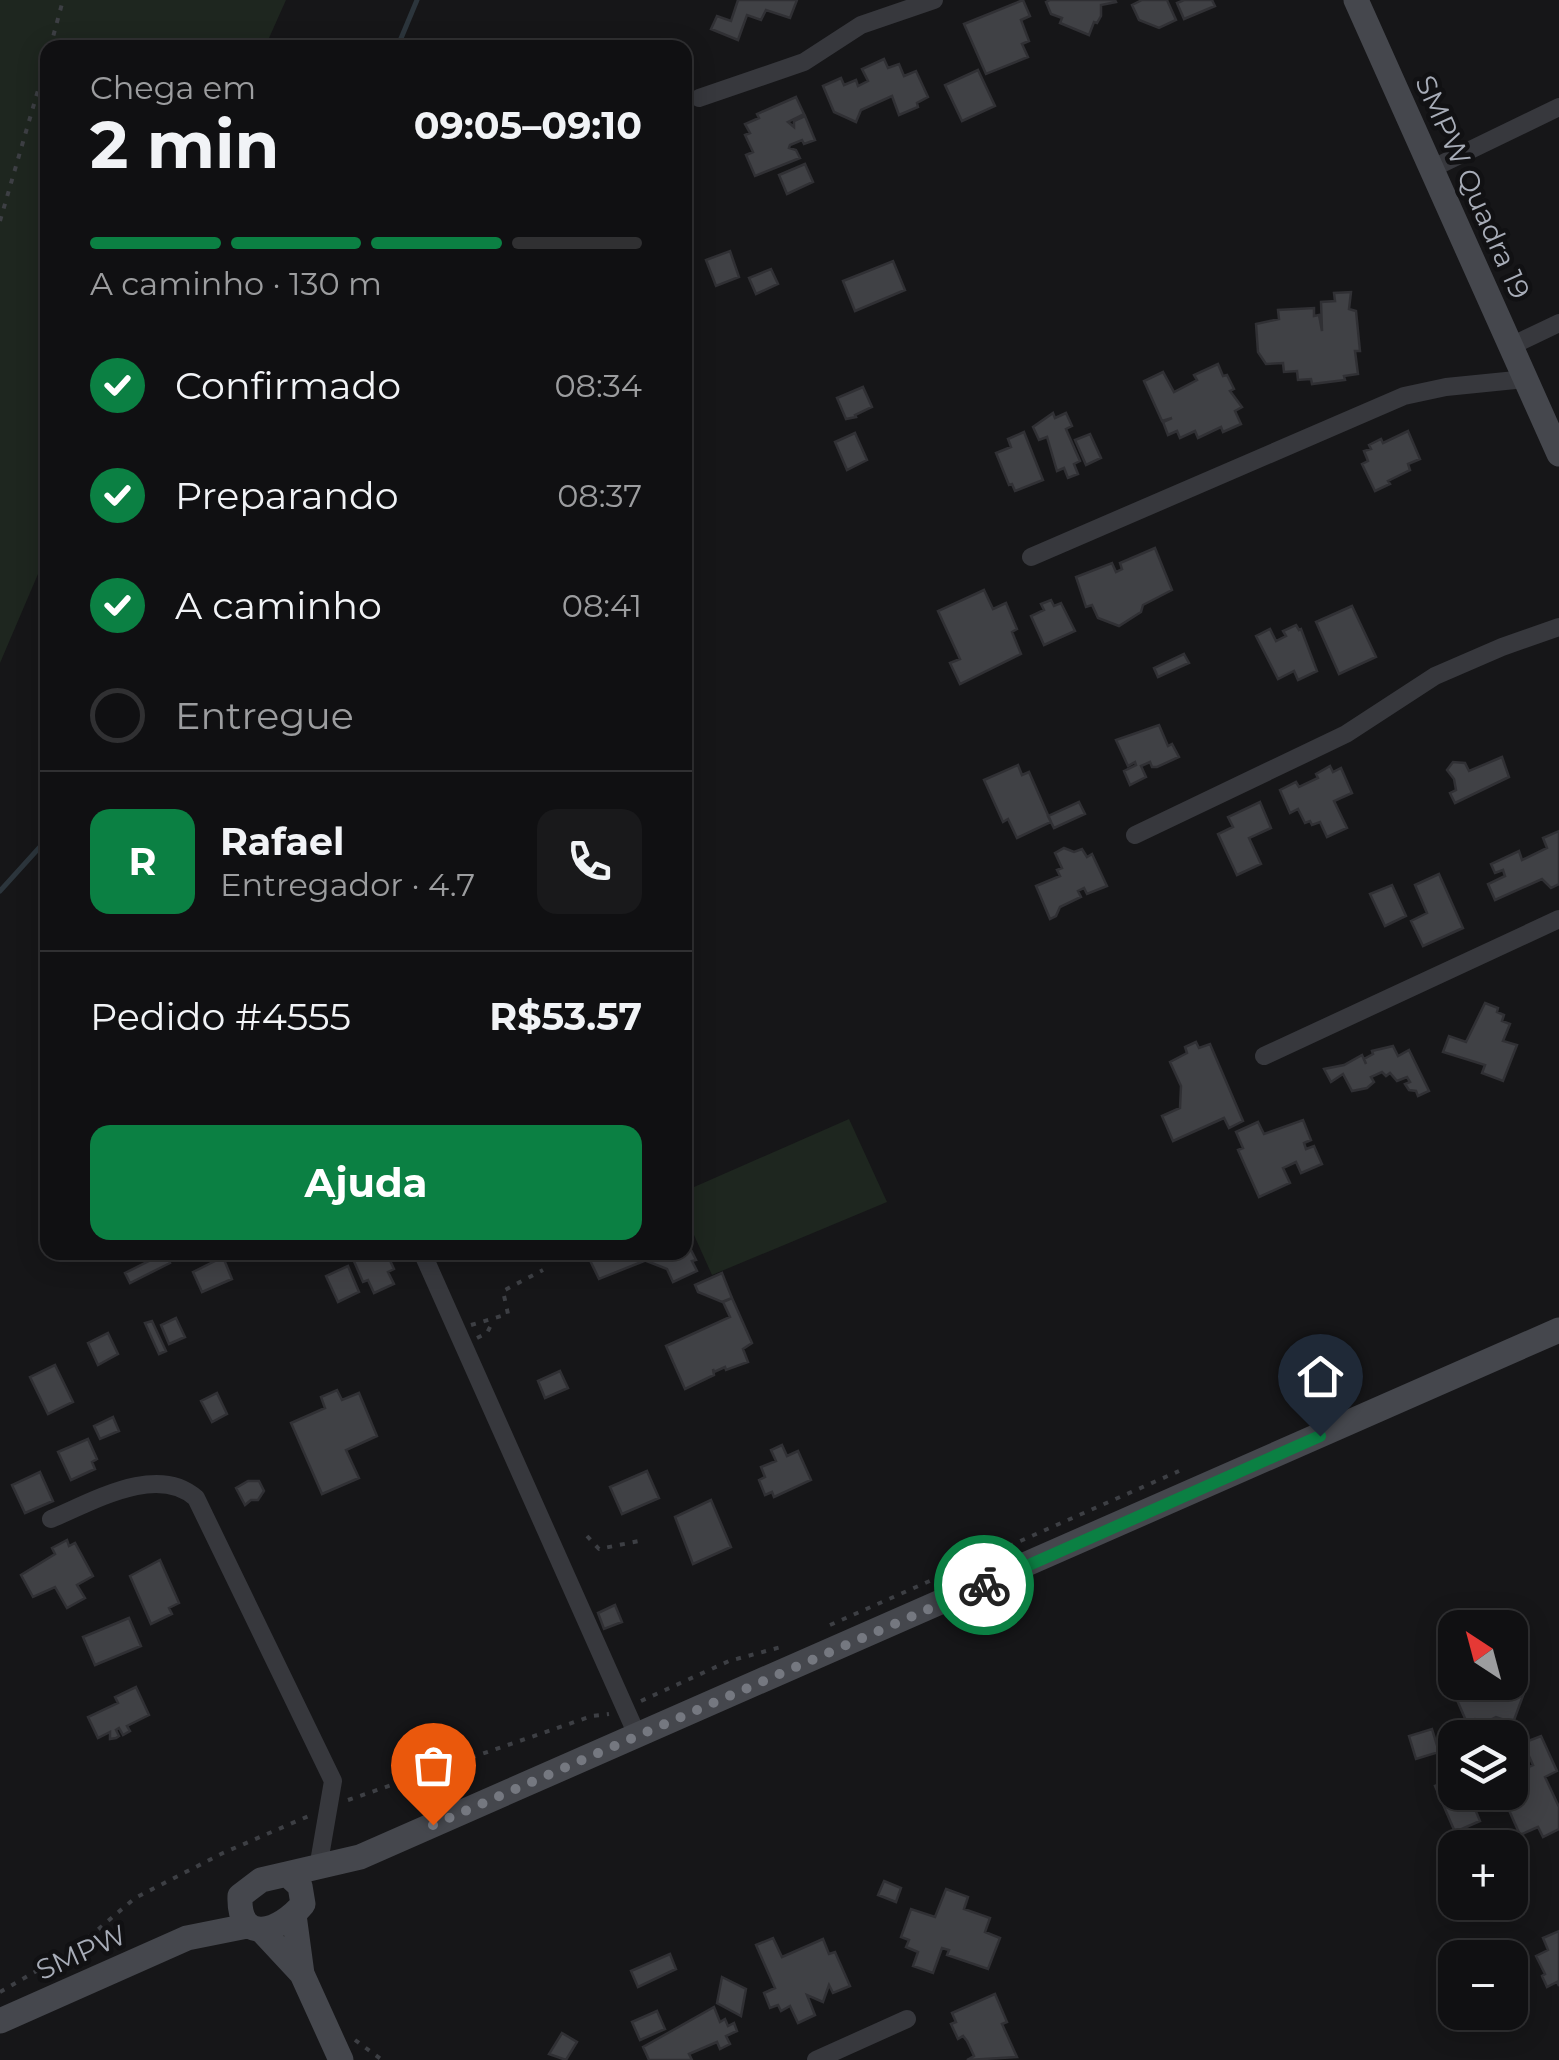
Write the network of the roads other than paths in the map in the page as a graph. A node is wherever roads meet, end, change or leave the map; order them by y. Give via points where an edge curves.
1 (934, 0) edge
2 (1356, 0) edge
3 (699, 98) dead end
4 (1559, 108) edge
5 (1432, 169) junction
6 (1559, 324) edge
7 (1511, 346) junction
8 (1526, 379) junction
9 (1559, 454) edge
10 (1031, 557) dead end
11 (1559, 628) edge
12 (1135, 835) dead end
13 (1559, 919) edge
14 (1264, 1056) dead end
15 (426, 1260) edge
16 (1559, 1330) edge
17 (51, 1519) dead end
18 (638, 1737) junction
19 (360, 1856) junction
20 (318, 1868) junction
21 (287, 1874) junction
22 (240, 1896) junction
23 (298, 1910) junction
24 (254, 1928) junction
25 (187, 1938) junction
26 (302, 1974) junction
27 (907, 2018) dead end
28 (0, 2022) edge
29 (341, 2060) edge
30 (816, 2060) edge

1 - 3 street via 861,25 804,62
2 - 5 street, SMPW Quadra 19
4 - 5 street
5 - 7 street, SMPW Quadra 19
6 - 7 street
7 - 8 street, SMPW Quadra 19
8 - 9 street, SMPW Quadra 19
8 - 10 street via 1404,396
11 - 12 street via 1435,676 1346,734
13 - 14 street
15 - 18 street
16 - 18 street
17 - 20 street via 164,1482 196,1498 333,1781
18 - 19 street
19 - 20 street
19 - 23 street
20 - 21 street
21 - 22 street via 262,1880
21 - 23 street via 300,1886
22 - 24 street via 239,1915
22 - 25 street, SMPW
23 - 24 street
23 - 26 street
24 - 25 street, SMPW
24 - 26 street
25 - 28 street, SMPW
26 - 29 street
27 - 30 street

